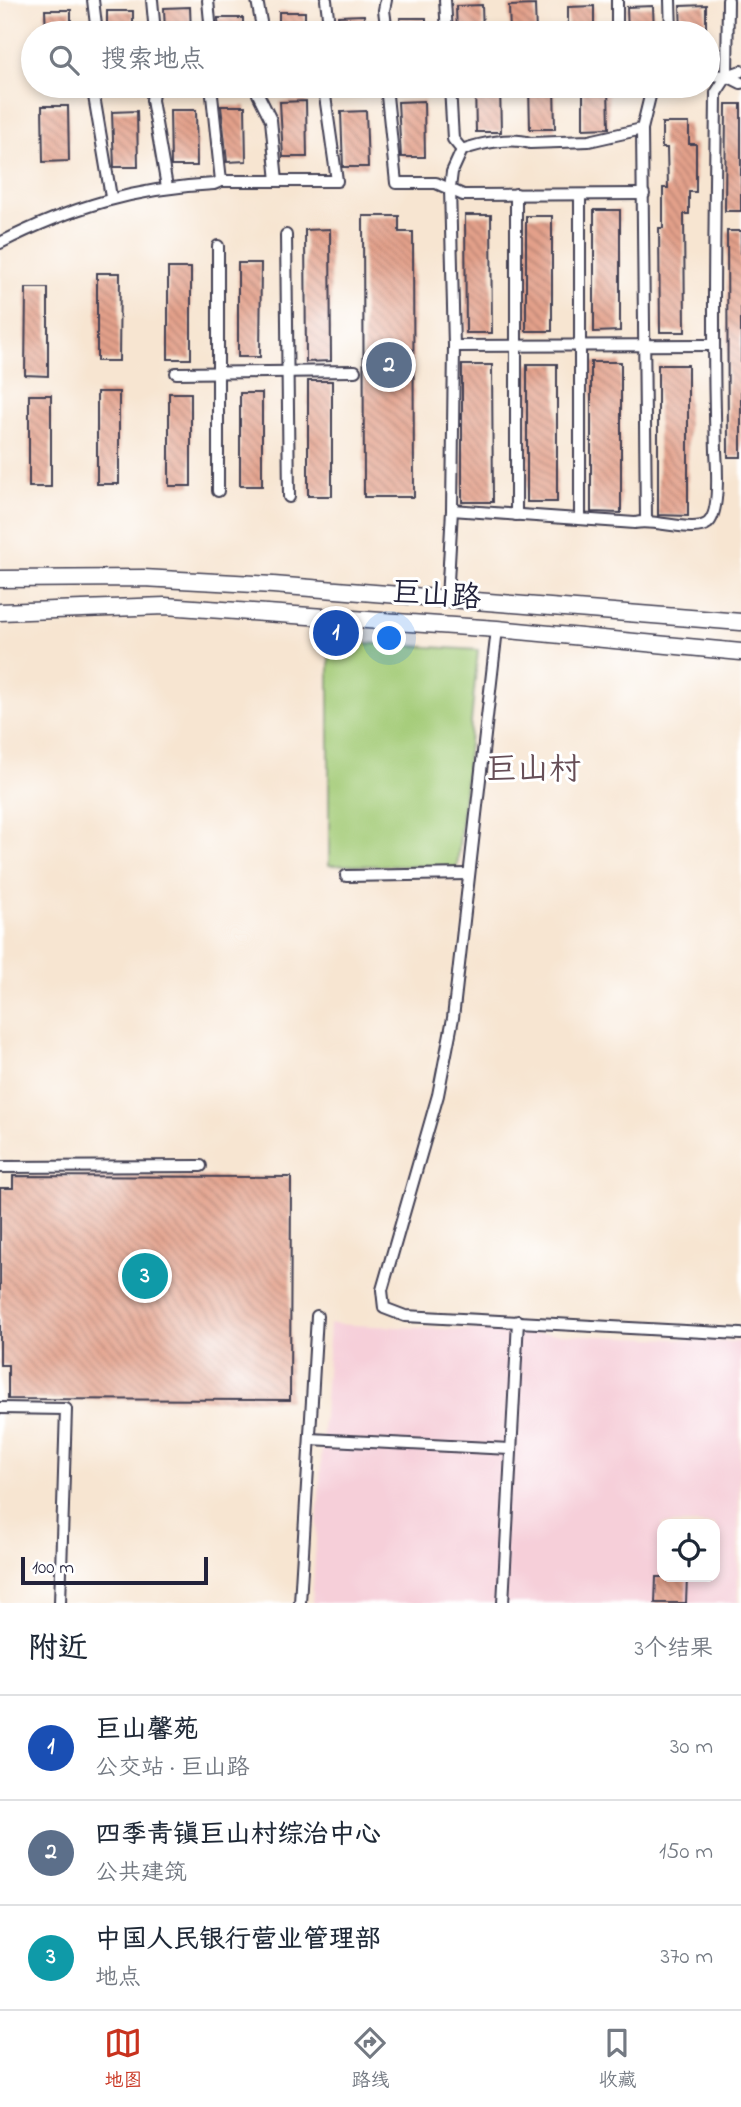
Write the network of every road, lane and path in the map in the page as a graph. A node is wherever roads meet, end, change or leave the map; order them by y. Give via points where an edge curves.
1 (93, 0) edge
2 (152, 0) edge
3 (208, 0) edge
4 (257, 0) edge
5 (326, 0) edge
6 (386, 0) edge
7 (445, 0) edge
8 (617, 0) edge
9 (670, 0) edge
10 (729, 0) edge
11 (96, 21) edge
12 (154, 21) edge
13 (210, 21) edge
14 (261, 21) edge
15 (329, 21) edge
16 (387, 21) edge
17 (446, 21) edge
18 (617, 21) edge
19 (671, 21) edge
20 (741, 71) edge
21 (720, 76) edge
22 (727, 76) junction
23 (741, 83) edge
24 (720, 87) edge
25 (94, 98) edge
26 (152, 98) edge
27 (212, 98) edge
28 (260, 98) edge
29 (325, 98) edge
30 (387, 98) edge
31 (451, 98) edge
32 (650, 98) edge
33 (716, 98) edge
34 (642, 129) junction
35 (462, 150) junction
36 (221, 181) junction
37 (276, 181) junction
38 (167, 187) junction
39 (450, 188) junction
40 (516, 194) junction
41 (644, 194) junction
42 (580, 196) junction
43 (111, 197) junction
44 (286, 235) dead end
45 (0, 243) edge
46 (218, 246) dead end
47 (580, 345) junction
48 (712, 345) junction
49 (454, 346) junction
50 (516, 346) junction
51 (646, 346) junction
52 (355, 371) dead end
53 (289, 372) junction
54 (176, 373) dead end
55 (219, 373) junction
56 (218, 491) dead end
57 (289, 497) dead end
58 (452, 510) junction
59 (516, 515) junction
60 (580, 519) junction
61 (646, 520) junction
62 (0, 579) edge
63 (447, 599) junction
64 (0, 612) edge
65 (741, 622) edge
66 (497, 629) junction
67 (741, 652) edge
68 (469, 874) junction
69 (346, 876) dead end
70 (201, 1166) dead end
71 (0, 1167) edge
72 (317, 1316) dead end
73 (518, 1321) junction
74 (741, 1334) edge
75 (0, 1408) edge
76 (310, 1439) junction
77 (510, 1449) junction
78 (60, 1603) edge
79 (300, 1603) edge
80 (503, 1603) edge

1 - 11 street
2 - 12 street
3 - 13 street
4 - 14 street
5 - 15 street
6 - 16 street
7 - 17 street
8 - 18 street
9 - 19 street
10 - 22 street
20 - 22 street
21 - 22 street
22 - 23 street
22 - 24 street
25 - 43 street
26 - 38 street
27 - 36 street
28 - 37 street via 271,120
29 - 37 street via 337,181
30 - 39 street via 396,183 436,183
31 - 35 street via 453,139
32 - 34 street
33 - 48 street
34 - 35 street via 589,141 522,141
34 - 41 street
35 - 39 street
36 - 37 street
36 - 38 street
38 - 43 street
39 - 40 street via 463,195
39 - 49 street
40 - 42 street
40 - 50 street
41 - 42 street
41 - 51 street
42 - 47 street
43 - 45 street via 54,216
44 - 53 street
46 - 55 street
47 - 50 street
47 - 51 street
47 - 60 street
48 - 51 street
48 - 61 street via 717,482 713,516 698,528
49 - 50 street
49 - 58 street
50 - 59 street
51 - 61 street
52 - 53 street
53 - 55 street
53 - 57 street
54 - 55 street
55 - 56 street
58 - 59 street
58 - 63 street
59 - 60 street
60 - 61 street
62 - 63 main road, 巨山路 via 143,578
63 - 65 main road, 巨山路
64 - 66 main road, 巨山路 via 165,606
66 - 67 main road, 巨山路
66 - 68 street
68 - 69 street
68 - 73 street via 453,1018 438,1096 382,1290 384,1308 405,1316
70 - 71 street
72 - 76 street
73 - 74 street
73 - 77 street
75 - 78 street via 66,1409
76 - 77 street
76 - 79 street
77 - 80 street

